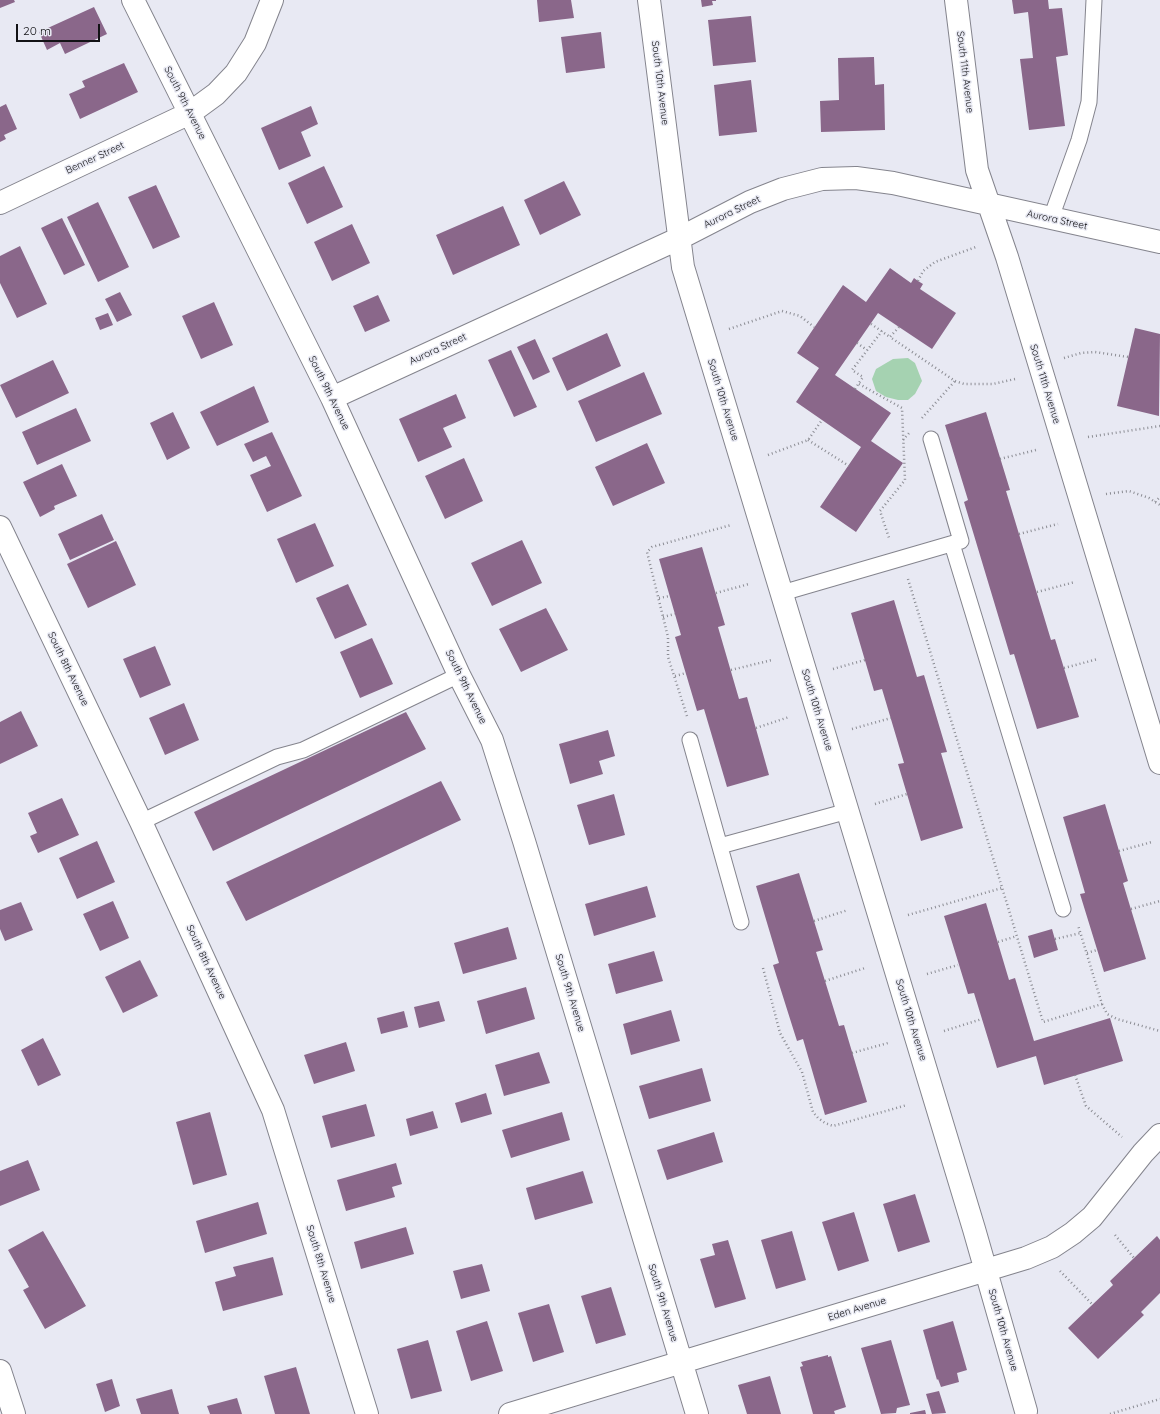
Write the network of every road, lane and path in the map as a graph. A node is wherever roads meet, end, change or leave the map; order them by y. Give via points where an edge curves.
1 (133, 0) edge
2 (272, 0) edge
3 (649, 0) edge
4 (956, 0) edge
5 (1094, 0) edge
6 (190, 113) junction
7 (0, 204) edge
8 (987, 204) junction
9 (1051, 218) junction
10 (680, 238) junction
11 (1160, 242) edge
12 (976, 247) dead end
13 (918, 281) dead end
14 (871, 324) dead end
15 (814, 326) dead end
16 (899, 327) dead end
17 (730, 329) dead end
18 (882, 331) junction
19 (890, 337) junction
20 (857, 343) dead end
21 (867, 350) junction
22 (1128, 357) dead end
23 (1064, 358) dead end
24 (1015, 379) dead end
25 (955, 381) junction
26 (859, 384) junction
27 (855, 389) dead end
28 (332, 398) junction
29 (822, 420) dead end
30 (919, 422) dead end
31 (1160, 426) edge
32 (914, 428) dead end
33 (1088, 437) dead end
34 (931, 439) dead end
35 (808, 440) junction
36 (903, 440) junction
37 (1036, 450) dead end
38 (768, 456) dead end
39 (1000, 459) dead end
40 (849, 466) dead end
41 (1105, 494) dead end
42 (1160, 497) edge
43 (1155, 502) junction
44 (1160, 505) edge
45 (1058, 524) dead end
46 (731, 525) dead end
47 (0, 527) edge
48 (1019, 534) dead end
49 (952, 544) junction
50 (895, 560) junction
51 (908, 578) dead end
52 (1075, 582) dead end
53 (749, 584) dead end
54 (1037, 592) dead end
55 (716, 593) dead end
56 (782, 593) junction
57 (670, 596) dead end
58 (658, 598) junction
59 (675, 614) dead end
60 (663, 617) junction
61 (1098, 659) dead end
62 (772, 660) dead end
63 (865, 660) dead end
64 (1064, 668) dead end
65 (833, 669) dead end
66 (731, 670) dead end
67 (686, 673) dead end
68 (459, 676) junction
69 (675, 676) junction
70 (687, 716) dead end
71 (789, 717) dead end
72 (891, 718) dead end
73 (756, 728) dead end
74 (852, 729) dead end
75 (690, 740) dead end
76 (1160, 763) edge
77 (907, 794) dead end
78 (875, 804) dead end
79 (848, 811) junction
80 (141, 822) junction
81 (1152, 842) dead end
82 (720, 846) junction
83 (1119, 851) dead end
84 (1002, 888) junction
85 (1160, 901) edge
86 (1131, 908) dead end
87 (1063, 909) dead end
88 (848, 910) dead end
89 (908, 915) dead end
90 (814, 921) dead end
91 (740, 922) dead end
92 (1078, 924) dead end
93 (1081, 933) junction
94 (1016, 936) junction
95 (1055, 939) dead end
96 (998, 942) dead end
97 (1097, 950) dead end
98 (1087, 953) junction
99 (958, 965) dead end
100 (763, 968) dead end
101 (865, 968) dead end
102 (927, 974) dead end
103 (825, 981) dead end
104 (1102, 1004) junction
105 (982, 1019) dead end
106 (944, 1031) dead end
107 (1160, 1031) edge
108 (888, 1043) dead end
109 (852, 1053) dead end
110 (1075, 1075) dead end
111 (907, 1105) dead end
112 (1160, 1135) edge
113 (1122, 1137) dead end
114 (1115, 1235) dead end
115 (1134, 1258) dead end
116 (986, 1270) junction
117 (1058, 1270) dead end
118 (1092, 1304) dead end
119 (681, 1362) junction
120 (0, 1371) edge
121 (1160, 1399) edge
122 (1026, 1411) dead end
123 (14, 1414) edge
124 (367, 1414) edge
125 (510, 1414) edge
126 (697, 1414) edge
127 (1110, 1414) edge

1 - 6 street, South 9th Avenue
2 - 6 street, Benner Street via 255,44 236,73 216,94
3 - 10 street, South 10th Avenue
4 - 8 street, South 11th Avenue via 977,170
5 - 9 lane via 1089,102
6 - 7 street, Benner Street
6 - 28 street, South 9th Avenue
8 - 9 street, Aurora Street
8 - 10 street, Aurora Street via 893,183 856,178 822,179 783,189 750,202
8 - 76 street, South 11th Avenue via 1006,257
9 - 11 street, Aurora Street
10 - 28 street, Aurora Street
10 - 56 street, South 10th Avenue via 684,267
12 - 13 path via 935,262 923,271
14 - 18 path
15 - 17 path via 800,316 782,311
16 - 19 path
18 - 19 path
18 - 21 path
19 - 25 path
20 - 21 path
21 - 26 path via 852,370 863,378
22 - 23 path via 1095,352
24 - 25 path via 993,384 964,384
25 - 30 path
26 - 27 path
26 - 36 path via 902,408
28 - 68 street, South 9th Avenue
29 - 35 path
31 - 33 path
32 - 36 path
34 - 49 lane via 961,541
35 - 38 path
35 - 40 path
36 - 50 path via 905,480 880,511
37 - 39 path
41 - 43 path via 1129,491
42 - 43 path
43 - 44 path
45 - 48 path
46 - 58 path via 652,547 648,552
47 - 80 street, South 8th Avenue
49 - 50 lane
49 - 87 lane
50 - 56 lane
51 - 84 path
52 - 54 path
53 - 55 path
56 - 79 street, South 10th Avenue
57 - 58 path
58 - 60 path
59 - 60 path
60 - 69 path via 668,637 668,657
61 - 64 path
62 - 66 path
63 - 65 path
67 - 69 path
68 - 80 lane via 303,750 277,757
68 - 119 street, South 9th Avenue via 492,740 503,773
69 - 70 path
71 - 73 path
72 - 74 path
75 - 82 lane
77 - 78 path
79 - 82 lane
79 - 116 street, South 10th Avenue
80 - 124 street, South 8th Avenue via 273,1110
81 - 83 path
82 - 91 lane
84 - 89 path
84 - 94 path
85 - 86 path
88 - 90 path
92 - 93 path
93 - 95 path
93 - 98 path
94 - 96 path
94 - 104 path via 1042,1022
97 - 98 path
98 - 104 path
99 - 102 path
100 - 111 path via 780,1033 802,1072 813,1112 818,1118 833,1126
101 - 103 path
104 - 107 path via 1107,1014 1117,1019
105 - 106 path
108 - 109 path
110 - 113 path via 1086,1106
112 - 116 street, Eden Avenue via 1092,1217 1073,1233 1052,1247
114 - 115 path
116 - 119 street, Eden Avenue
116 - 122 street, South 10th Avenue
117 - 118 path
119 - 125 street, Eden Avenue
119 - 126 street, South 9th Avenue
120 - 123 street
121 - 127 path

